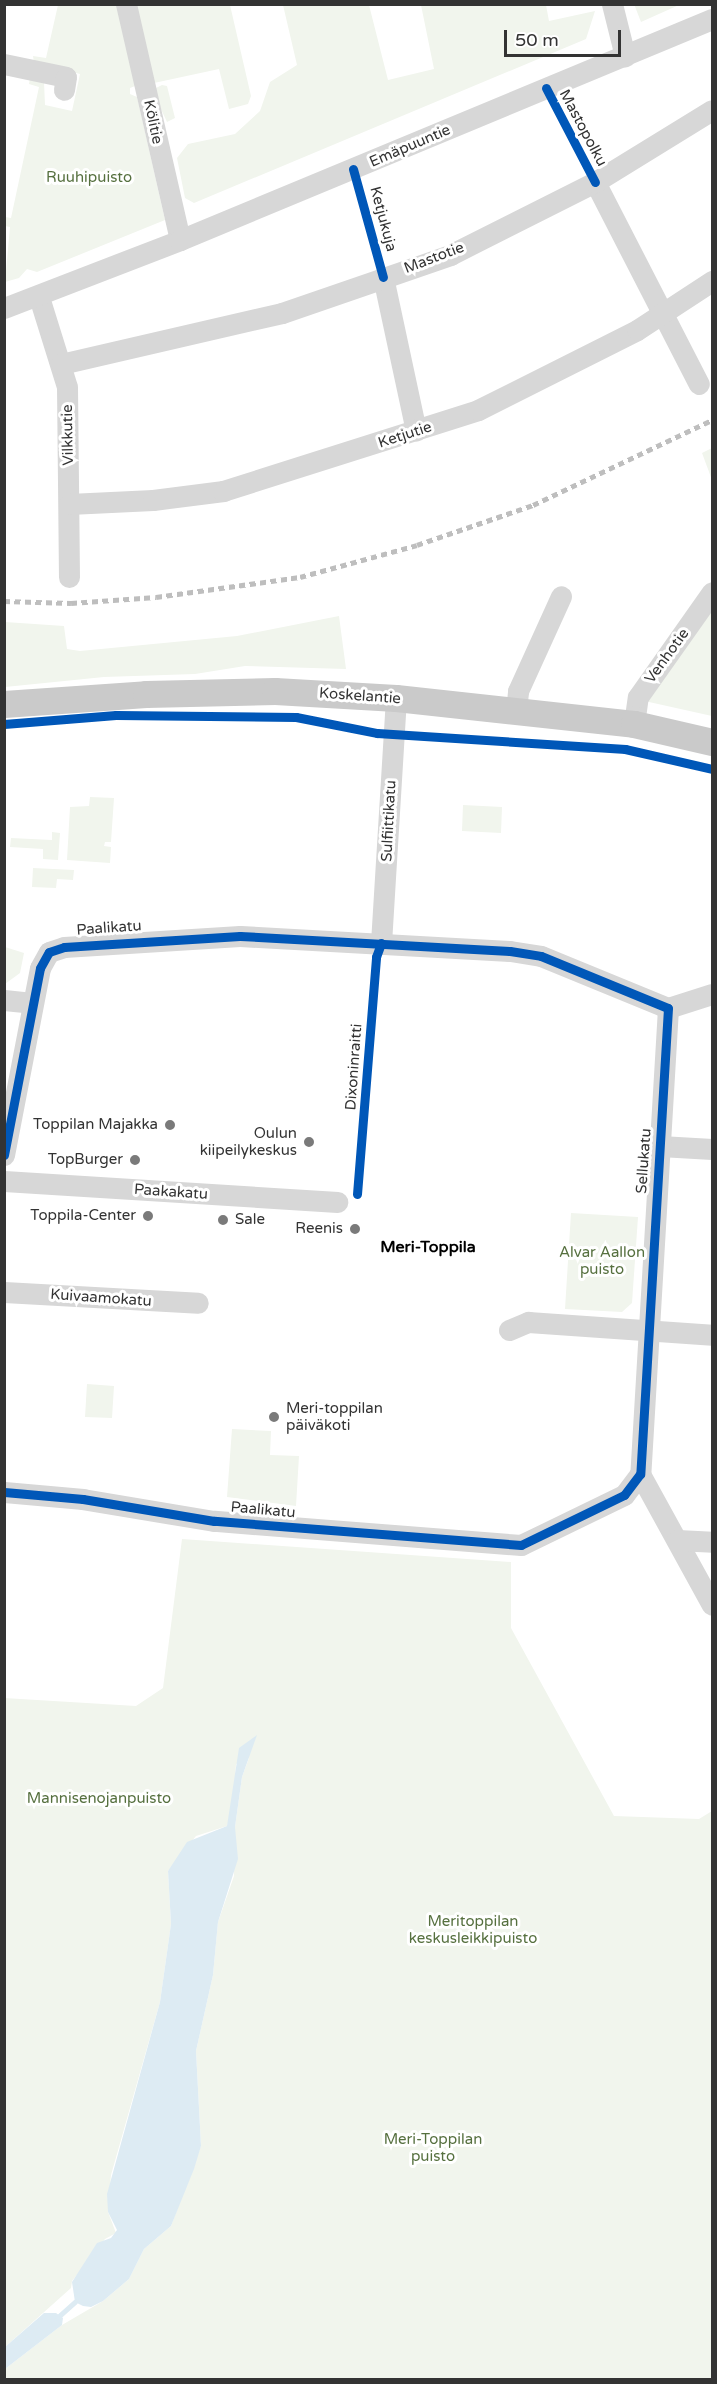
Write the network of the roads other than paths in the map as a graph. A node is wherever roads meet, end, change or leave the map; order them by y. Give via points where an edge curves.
1 (126, 4) edge
2 (612, 4) edge
3 (712, 19) edge
4 (625, 56) junction
5 (4, 64) edge
6 (64, 90) dead end
7 (712, 110) edge
8 (595, 182) junction
9 (180, 240) junction
10 (383, 277) junction
11 (712, 281) edge
12 (39, 297) junction
13 (4, 308) edge
14 (664, 314) junction
15 (61, 364) junction
16 (699, 384) dead end
17 (416, 431) junction
18 (69, 504) junction
19 (69, 577) dead end
20 (712, 592) edge
21 (561, 596) dead end
22 (396, 698) junction
23 (4, 704) edge
24 (516, 711) junction
25 (634, 724) junction
26 (712, 742) edge
27 (381, 943) junction
28 (712, 994) edge
29 (4, 1000) edge
30 (32, 1003) junction
31 (668, 1008) junction
32 (660, 1146) junction
33 (712, 1149) edge
34 (4, 1155) edge
35 (4, 1181) edge
36 (337, 1202) dead end
37 (4, 1292) edge
38 (198, 1304) dead end
39 (509, 1330) dead end
40 (648, 1330) junction
41 (712, 1335) edge
42 (640, 1474) junction
43 (4, 1492) edge
44 (677, 1540) junction
45 (712, 1542) edge
46 (712, 1605) edge

1 - 9 street, Kölitie
2 - 4 street
3 - 4 street, Emäpuuntie
4 - 9 street, Emäpuuntie
5 - 6 street via 66,77
7 - 8 street, Mastotie
8 - 10 street, Mastotie via 450,255
8 - 14 street, Mastopolku
9 - 12 street, Emäpuuntie
10 - 15 street, Mastotie via 282,313
10 - 17 street
11 - 14 street, Ketjutie
12 - 13 street, Emäpuuntie
12 - 15 street, Vilkkutie
14 - 16 street, Mastopolku
14 - 17 street, Ketjutie via 478,410
15 - 18 street, Vilkkutie via 67,387
17 - 18 street, Ketjutie via 223,491 153,500
18 - 19 street, Vilkkutie
20 - 25 street, Venhotie via 638,697
21 - 24 street via 518,691
22 - 23 main road, Koskelantie via 212,691
22 - 24 main road, Koskelantie
22 - 27 street, Sulfiittikatu
24 - 25 main road, Koskelantie
25 - 26 main road, Koskelantie
27 - 30 street, Paalikatu via 240,936 64,947 49,952 43,960
27 - 31 street via 541,956
28 - 31 street
29 - 30 street
30 - 34 street, Paalikatu
31 - 32 street, Sellukatu
32 - 33 street
32 - 40 street, Sellukatu
35 - 36 street, Paakakatu
37 - 38 street, Kuivaamokatu
39 - 40 street via 528,1322
40 - 41 street
40 - 42 street, Sellukatu
42 - 43 street, Paalikatu via 624,1495 521,1545 214,1521 83,1499
42 - 44 street
44 - 45 street
44 - 46 street

